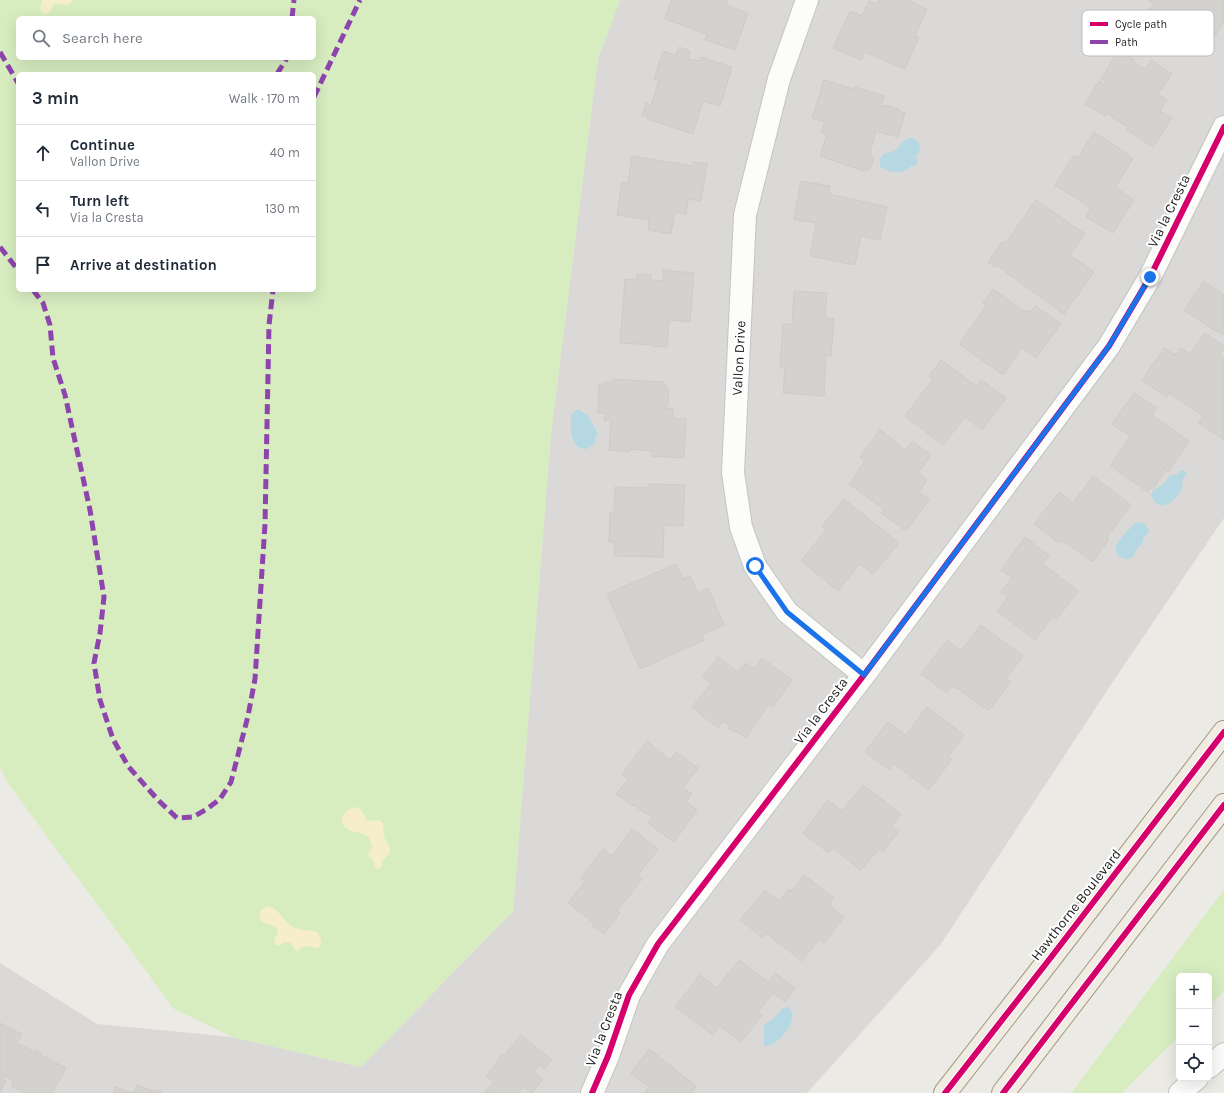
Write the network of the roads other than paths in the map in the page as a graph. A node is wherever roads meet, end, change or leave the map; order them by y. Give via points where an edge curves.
1 (807, 0) edge
2 (1224, 127) edge
3 (864, 675) junction
4 (1224, 732) edge
5 (1224, 805) edge
6 (1224, 1054) edge
7 (1212, 1064) edge
8 (1194, 1081) edge
9 (592, 1093) edge
10 (945, 1093) edge
11 (1003, 1093) edge
12 (1180, 1093) edge

1 - 3 street, Vallon Drive via 779,79 745,215 733,473 741,528 755,566 787,612
2 - 3 street, Via la Cresta via 1150,277 1109,346
3 - 9 street, Via la Cresta via 658,944 630,995
4 - 10 main road, Hawthorne Boulevard
5 - 11 main road
6 - 7 street
8 - 12 street

